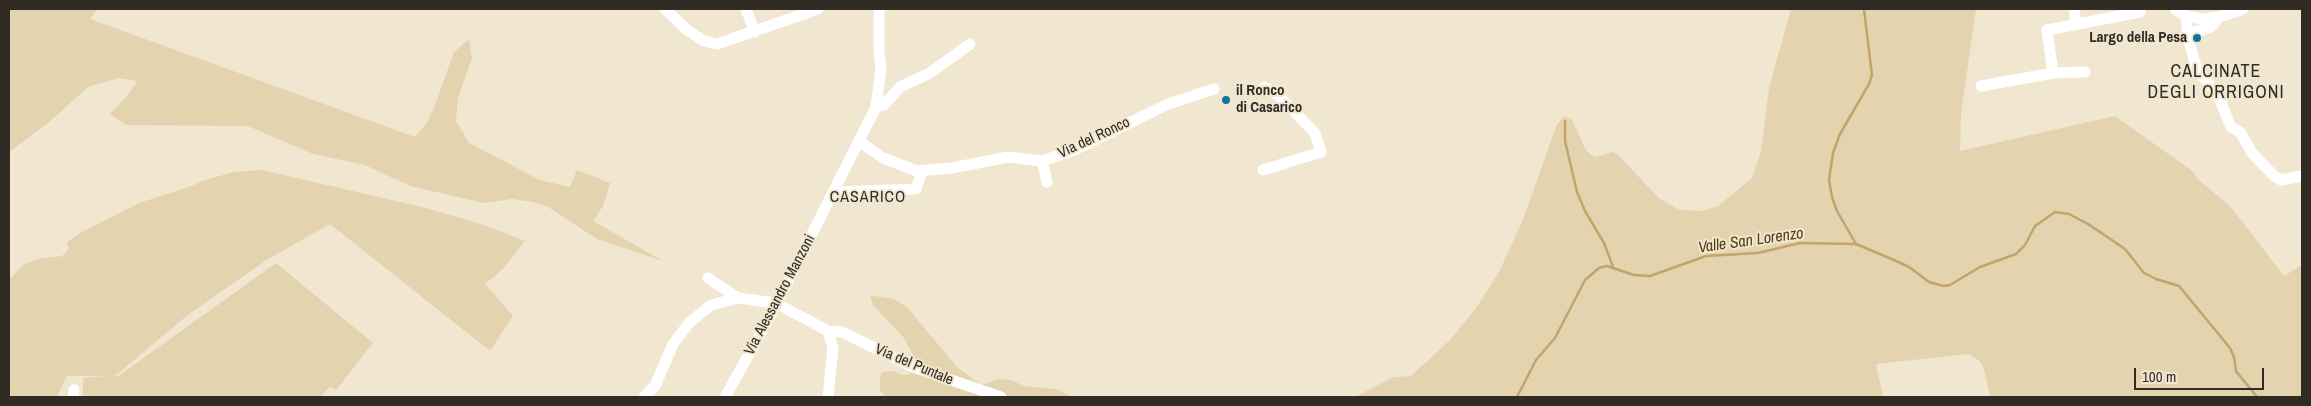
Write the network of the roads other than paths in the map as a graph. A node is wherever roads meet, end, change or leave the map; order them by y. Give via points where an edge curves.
1 (665, 9) edge
2 (746, 9) edge
3 (818, 9) edge
4 (880, 9) edge
5 (2074, 9) edge
6 (2140, 9) edge
7 (2175, 9) edge
8 (2243, 9) edge
9 (2186, 16) junction
10 (2219, 17) junction
11 (2076, 24) junction
12 (755, 32) junction
13 (2188, 34) junction
14 (970, 44) dead end
15 (2086, 72) dead end
16 (2053, 73) junction
17 (1264, 86) dead end
18 (1981, 86) dead end
19 (1214, 89) dead end
20 (876, 107) junction
21 (859, 141) junction
22 (1042, 161) junction
23 (1263, 170) dead end
24 (922, 171) junction
25 (2302, 176) edge
26 (1047, 182) dead end
27 (835, 192) junction
28 (708, 278) dead end
29 (738, 298) junction
30 (776, 304) junction
31 (828, 331) junction
32 (644, 397) edge
33 (725, 397) edge
34 (828, 397) edge
35 (1001, 397) edge

1 - 12 street via 704,41 718,44
2 - 12 street
3 - 12 street
4 - 20 street, Via Alessandro Manzoni via 881,68
5 - 11 street
6 - 11 street via 2140,12
7 - 9 street
8 - 10 street
9 - 10 street via 2202,19
9 - 13 street
10 - 13 street via 2213,30
11 - 16 street via 2047,30
13 - 25 street via 2197,70 2217,93 2231,127 2240,132 2266,170 2281,180
14 - 20 street via 930,73 900,87 884,105
15 - 16 street
16 - 18 street
17 - 23 street via 1278,95 1315,132 1321,152
19 - 22 street, Via del Ronco via 1168,104 1072,151
20 - 21 street, Via Alessandro Manzoni
21 - 24 street, Via del Ronco via 883,158
21 - 27 street, Via Alessandro Manzoni
22 - 24 street, Via del Ronco via 1008,157
22 - 26 street
24 - 27 street via 916,189
27 - 30 street, Via Alessandro Manzoni
28 - 29 street
29 - 30 street, Via del Puntale
29 - 32 street via 711,305 690,323 673,344 654,386
30 - 31 street, Via del Puntale
30 - 33 street, Via Alessandro Manzoni
31 - 34 street via 833,348
31 - 35 street, Via del Puntale via 842,332 913,367

